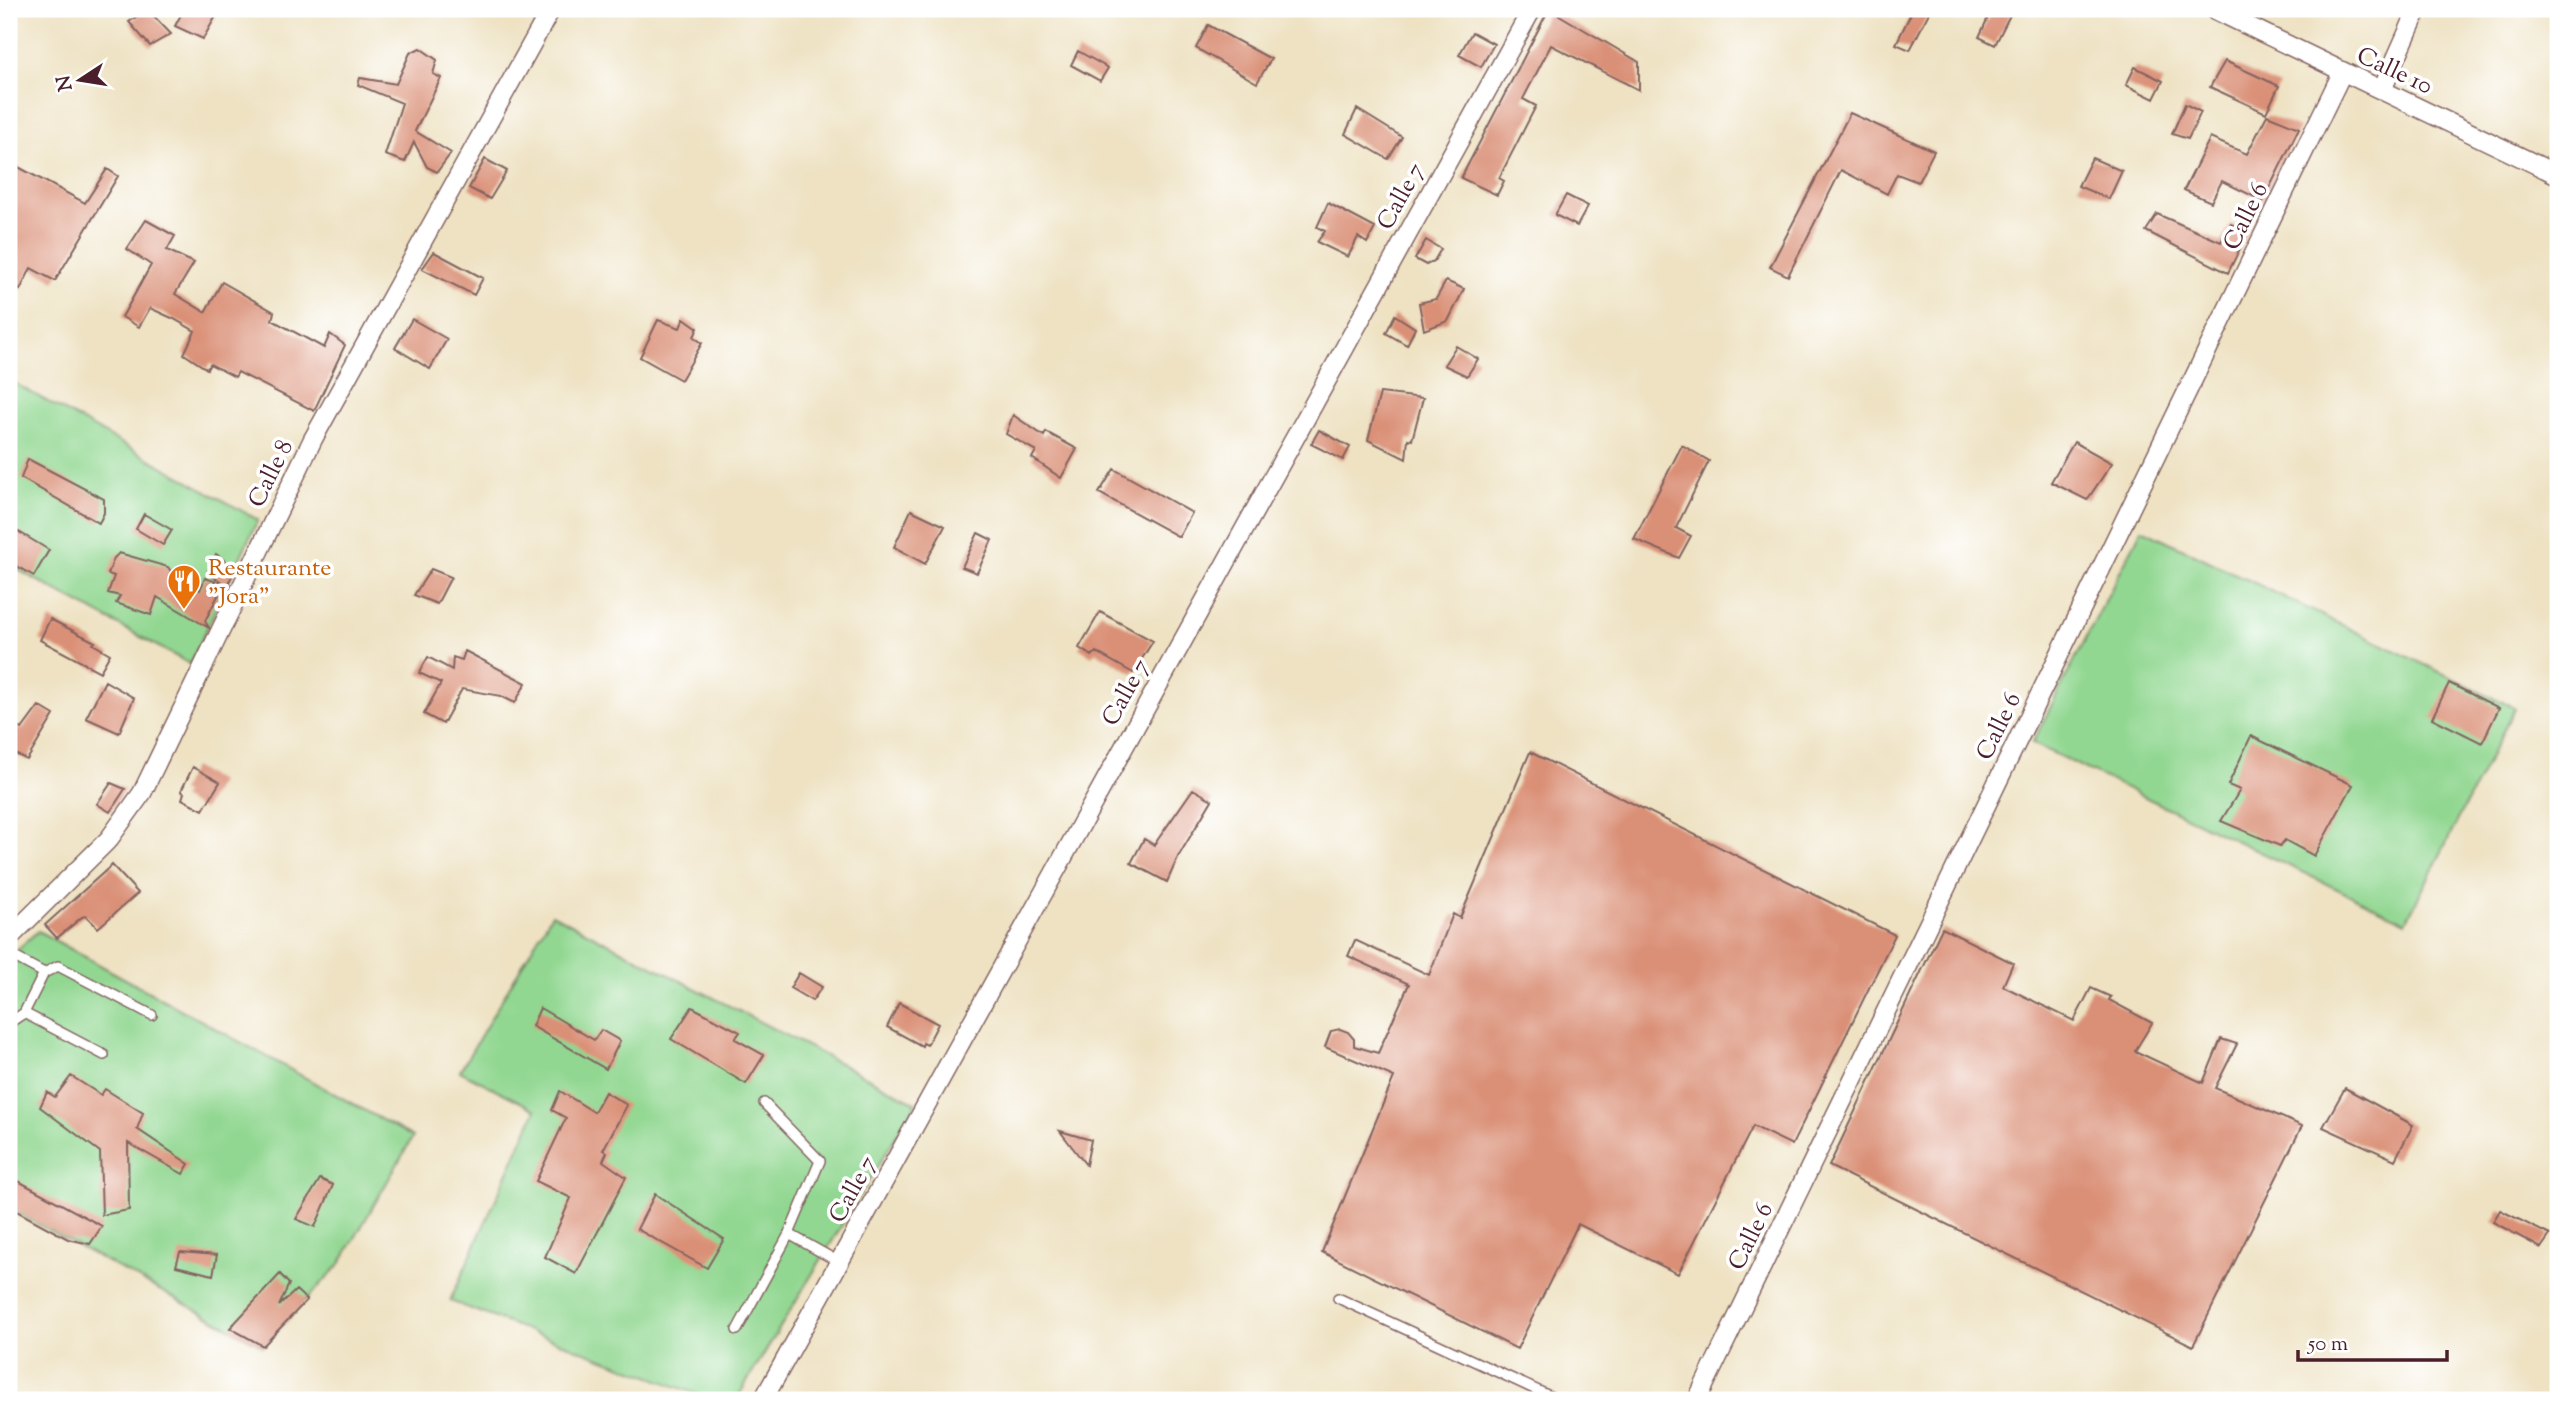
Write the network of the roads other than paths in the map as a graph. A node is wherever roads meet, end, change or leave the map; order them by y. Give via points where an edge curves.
1 (551, 9) edge
2 (1532, 9) edge
3 (2213, 9) edge
4 (2418, 9) edge
5 (2342, 73) junction
6 (2382, 90) junction
7 (2558, 175) edge
8 (9, 938) edge
9 (9, 954) edge
10 (44, 973) junction
11 (24, 1013) junction
12 (152, 1015) dead end
13 (9, 1023) edge
14 (104, 1055) dead end
15 (764, 1103) dead end
16 (789, 1234) junction
17 (839, 1262) junction
18 (1338, 1298) dead end
19 (737, 1330) dead end
20 (763, 1400) edge
21 (1558, 1400) edge
22 (1698, 1400) edge

1 - 8 street, Calle 8 via 313,439 142,793 109,839
2 - 17 street, Calle 7
3 - 5 street, Calle 10
4 - 6 street
5 - 6 street, Calle 10
5 - 22 street, Calle 6
6 - 7 street, Calle 10
9 - 10 lane
10 - 11 lane
10 - 12 lane via 58,966
11 - 13 lane
11 - 14 lane
15 - 16 lane via 820,1161
16 - 17 lane
16 - 19 lane
17 - 20 street, Calle 7
18 - 21 lane

